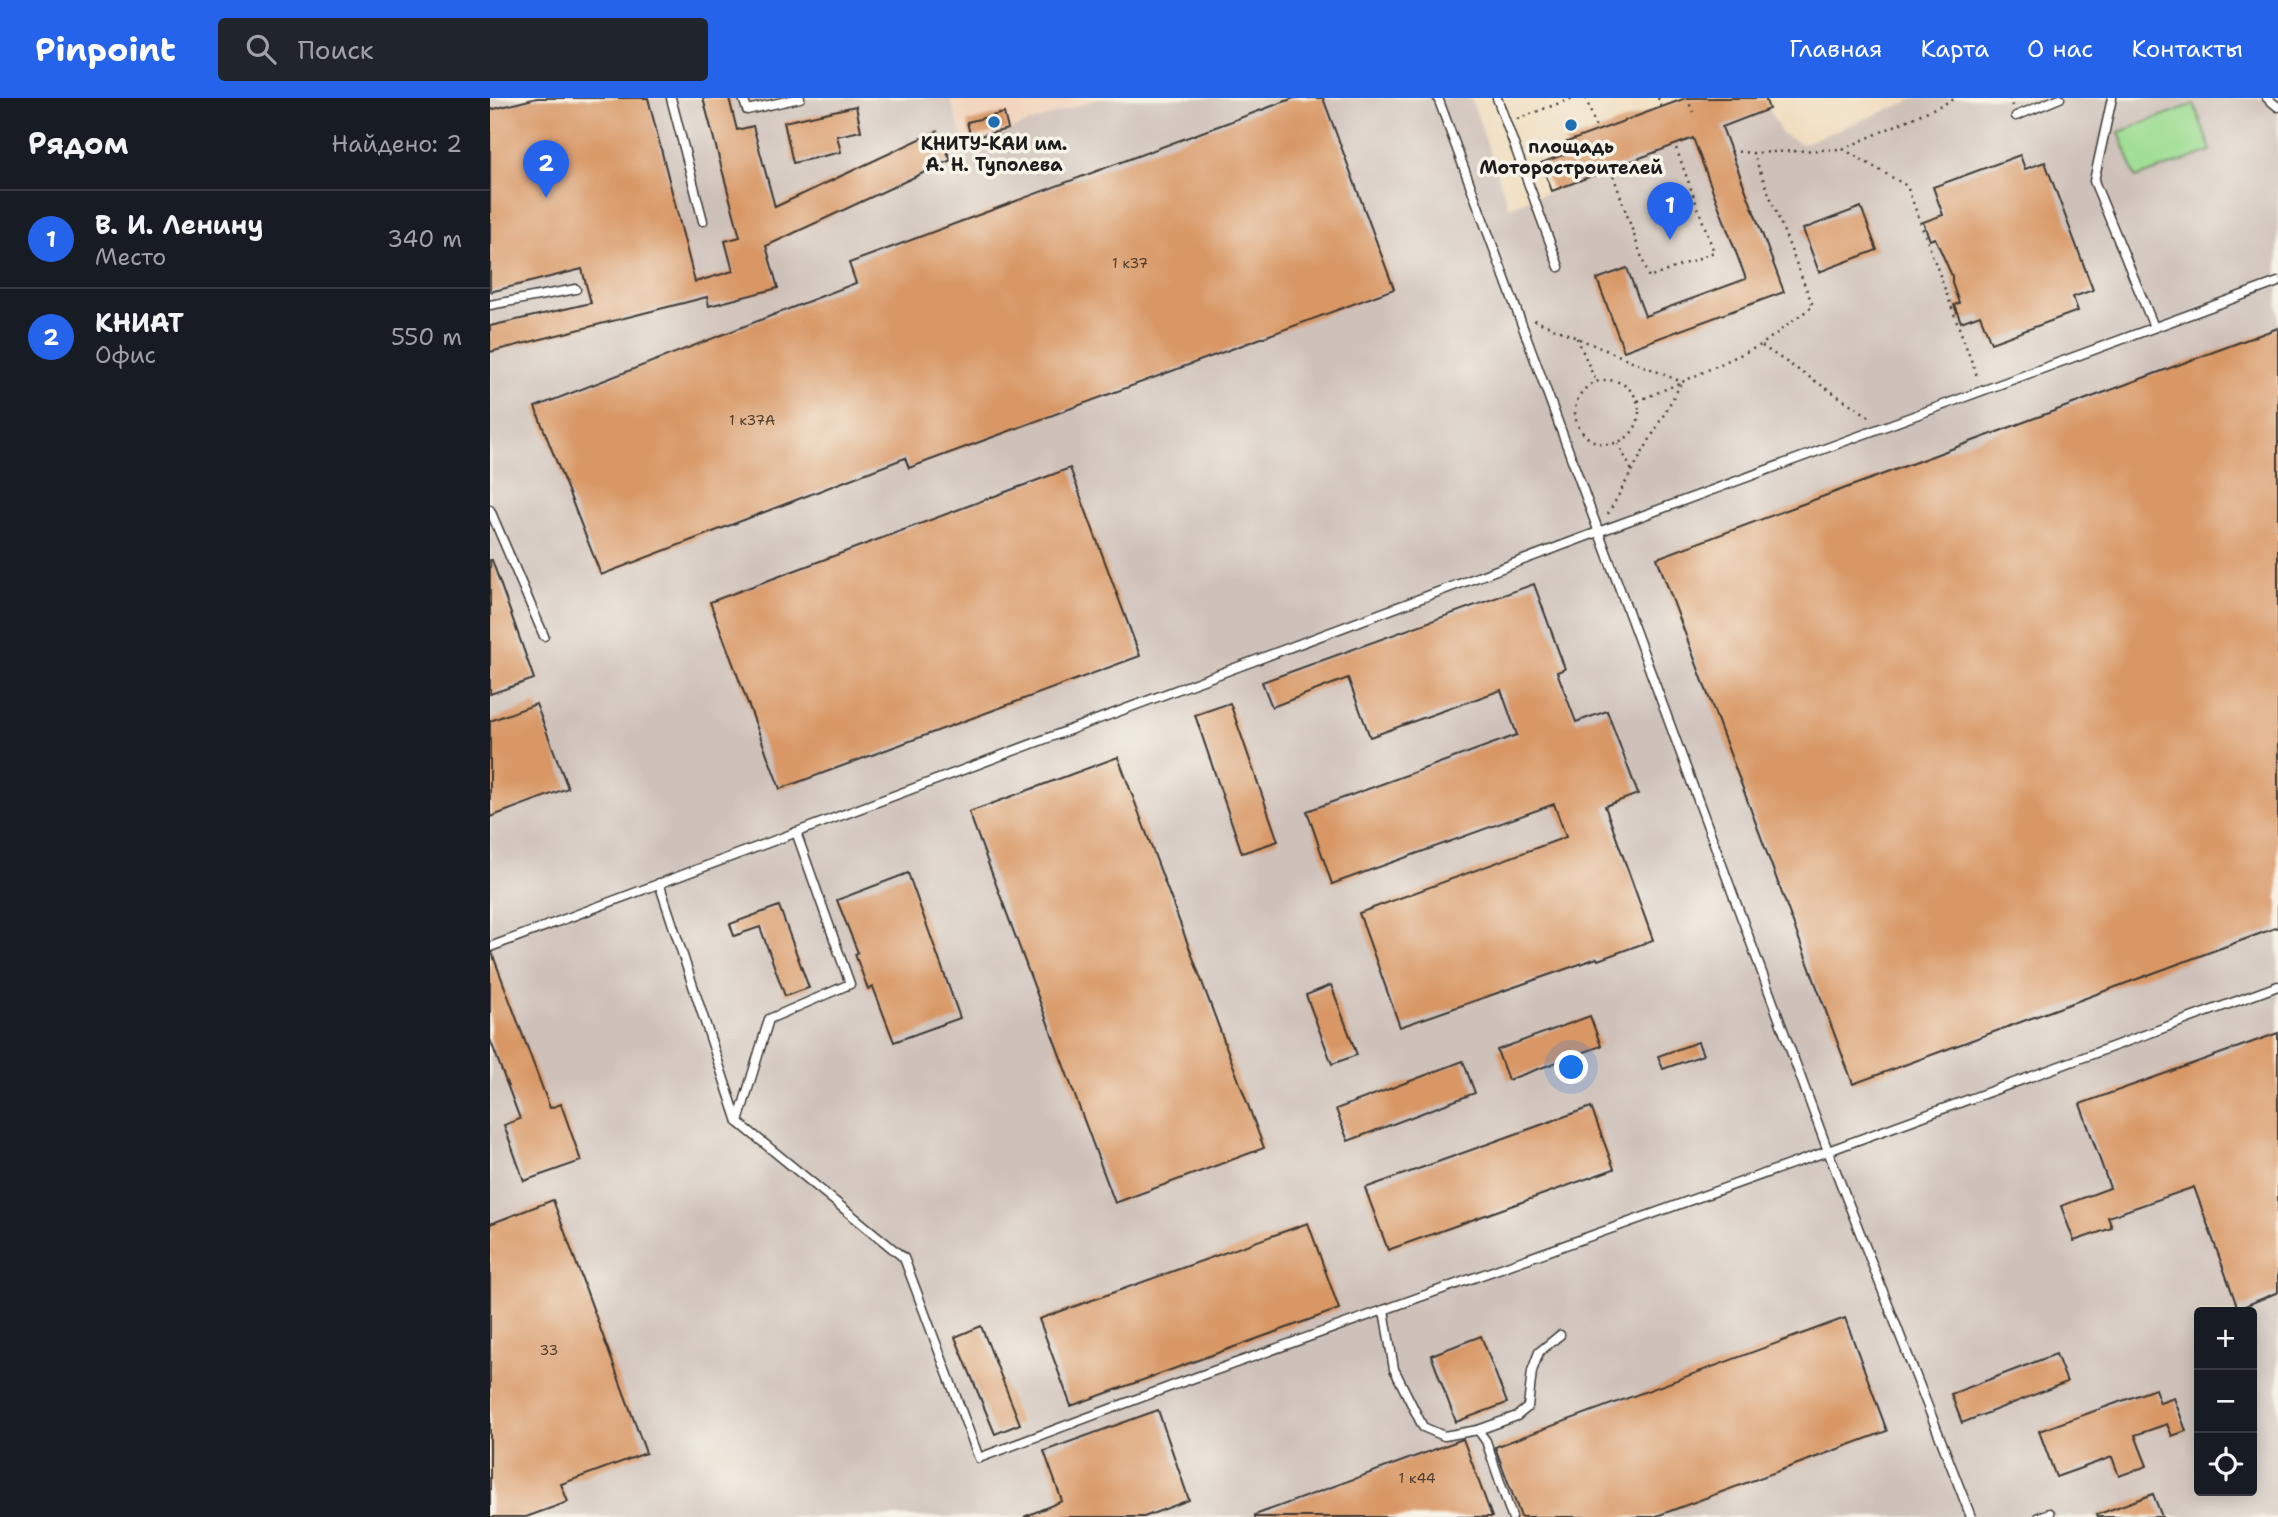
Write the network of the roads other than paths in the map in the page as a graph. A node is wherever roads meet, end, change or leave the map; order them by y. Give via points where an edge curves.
1 (671, 98) edge
2 (743, 98) edge
3 (800, 98) edge
4 (1438, 98) edge
5 (1497, 98) edge
6 (2060, 98) edge
7 (2112, 98) edge
8 (2267, 98) edge
9 (2278, 107) edge
10 (2016, 116) dead end
11 (703, 221) dead end
12 (1559, 267) dead end
13 (2278, 282) edge
14 (576, 289) dead end
15 (490, 305) edge
16 (2154, 327) junction
17 (490, 510) edge
18 (1598, 532) junction
19 (544, 636) dead end
20 (796, 832) junction
21 (659, 883) junction
22 (490, 947) edge
23 (2278, 986) edge
24 (738, 1122) junction
25 (1828, 1152) junction
26 (1384, 1310) junction
27 (1560, 1335) dead end
28 (1478, 1430) junction
29 (2050, 1513) dead end
30 (1512, 1517) edge
31 (1971, 1517) edge
32 (2039, 1517) edge

1 - 11 lane
2 - 3 lane via 747,110
4 - 18 lane
5 - 12 lane
6 - 10 lane
7 - 16 lane via 2094,181
8 - 9 lane
13 - 16 lane
14 - 15 lane
16 - 18 lane
17 - 19 lane
18 - 20 lane
18 - 25 lane
20 - 21 lane
20 - 24 lane via 850,984 769,1019
21 - 22 lane
21 - 24 lane
23 - 25 lane
24 - 26 lane via 904,1258 979,1458
25 - 26 lane
25 - 31 lane
26 - 28 lane via 1394,1370 1423,1427 1444,1436
27 - 28 lane via 1539,1352 1528,1407 1517,1416
28 - 30 lane
29 - 32 lane

